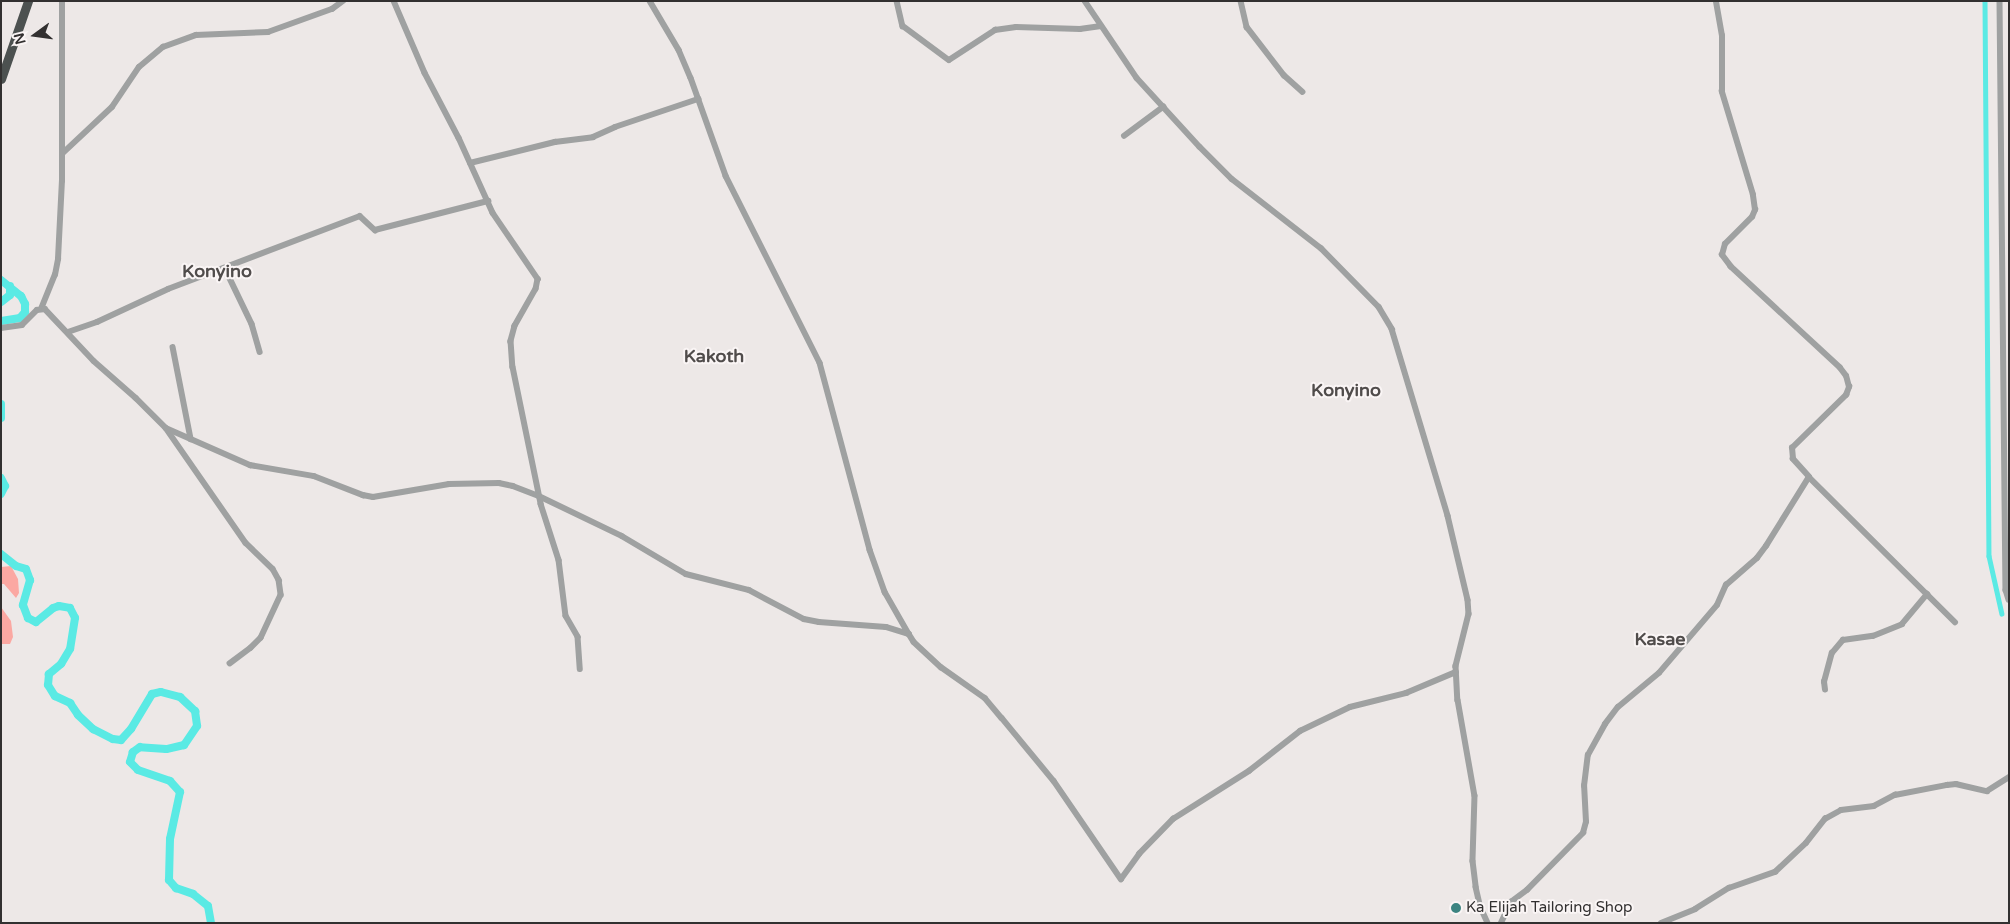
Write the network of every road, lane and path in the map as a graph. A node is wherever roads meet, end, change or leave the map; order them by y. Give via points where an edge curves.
1 (28, 1) edge
2 (62, 1) edge
3 (343, 1) edge
4 (394, 1) edge
5 (650, 1) edge
6 (897, 1) edge
7 (1085, 1) edge
8 (1241, 1) edge
9 (1716, 1) edge
10 (2000, 1) edge
11 (1101, 26) junction
12 (1, 79) edge
13 (1303, 92) dead end
14 (698, 99) junction
15 (1163, 108) junction
16 (1124, 136) dead end
17 (63, 153) junction
18 (470, 163) junction
19 (488, 201) junction
20 (226, 268) junction
21 (41, 308) junction
22 (1, 328) edge
23 (68, 332) dead end
24 (173, 347) dead end
25 (260, 352) dead end
26 (166, 428) junction
27 (191, 439) junction
28 (1809, 477) junction
29 (539, 496) junction
30 (1927, 594) junction
31 (2009, 600) edge
32 (1955, 622) dead end
33 (909, 634) junction
34 (230, 664) dead end
35 (580, 669) dead end
36 (1456, 672) junction
37 (1825, 690) dead end
38 (2009, 777) edge
39 (1488, 923) edge
40 (1501, 923) edge
41 (1661, 923) edge

1 - 12 highway
2 - 17 street
3 - 17 street via 268,32 196,36 163,48 138,68 112,107
4 - 18 street via 425,73
5 - 14 street via 679,50
6 - 11 street via 903,26 949,60 995,30
7 - 11 street
8 - 13 street via 1247,27 1284,74
9 - 28 street via 1722,36 1722,92 1755,210 1725,244 1722,255 1840,368 1848,382 1846,395 1792,448 1793,459
10 - 31 street via 2006,590
11 - 15 street
14 - 18 street via 615,127 593,138 555,142
14 - 33 street via 726,176 820,363 870,550 884,592
15 - 16 street
15 - 36 street via 1232,178 1322,248 1388,320 1448,516 1468,600 1469,614
17 - 21 street via 56,275
18 - 19 street
19 - 20 street via 375,230 360,216
19 - 29 street via 538,279 511,341 513,367
20 - 23 street via 168,288 97,322
20 - 25 street via 252,324
21 - 22 street via 22,325
21 - 26 street
24 - 27 street
26 - 27 street
26 - 34 street via 246,543 273,569 279,580 281,595 261,638
27 - 29 street via 250,465 314,476 368,496 480,482 499,483
28 - 30 street
28 - 40 street via 1762,552 1726,585 1717,605 1659,673 1618,707 1605,724 1588,755 1584,786 1586,822 1582,833 1534,884 1511,902
29 - 33 street via 622,536 686,574 749,590 804,619 886,627
29 - 35 street via 559,560 566,616 578,637
30 - 32 street
30 - 37 street via 1902,624 1873,636 1842,640 1832,653
33 - 36 street via 941,667 978,693 996,711 1054,781 1121,880 1139,854 1173,820 1248,771 1300,731 1350,707 1406,693
36 - 39 street via 1475,796 1473,861 1476,887
38 - 41 street via 1987,791 1947,785 1895,795 1874,806 1842,810 1825,819 1776,872 1729,888 1695,909

